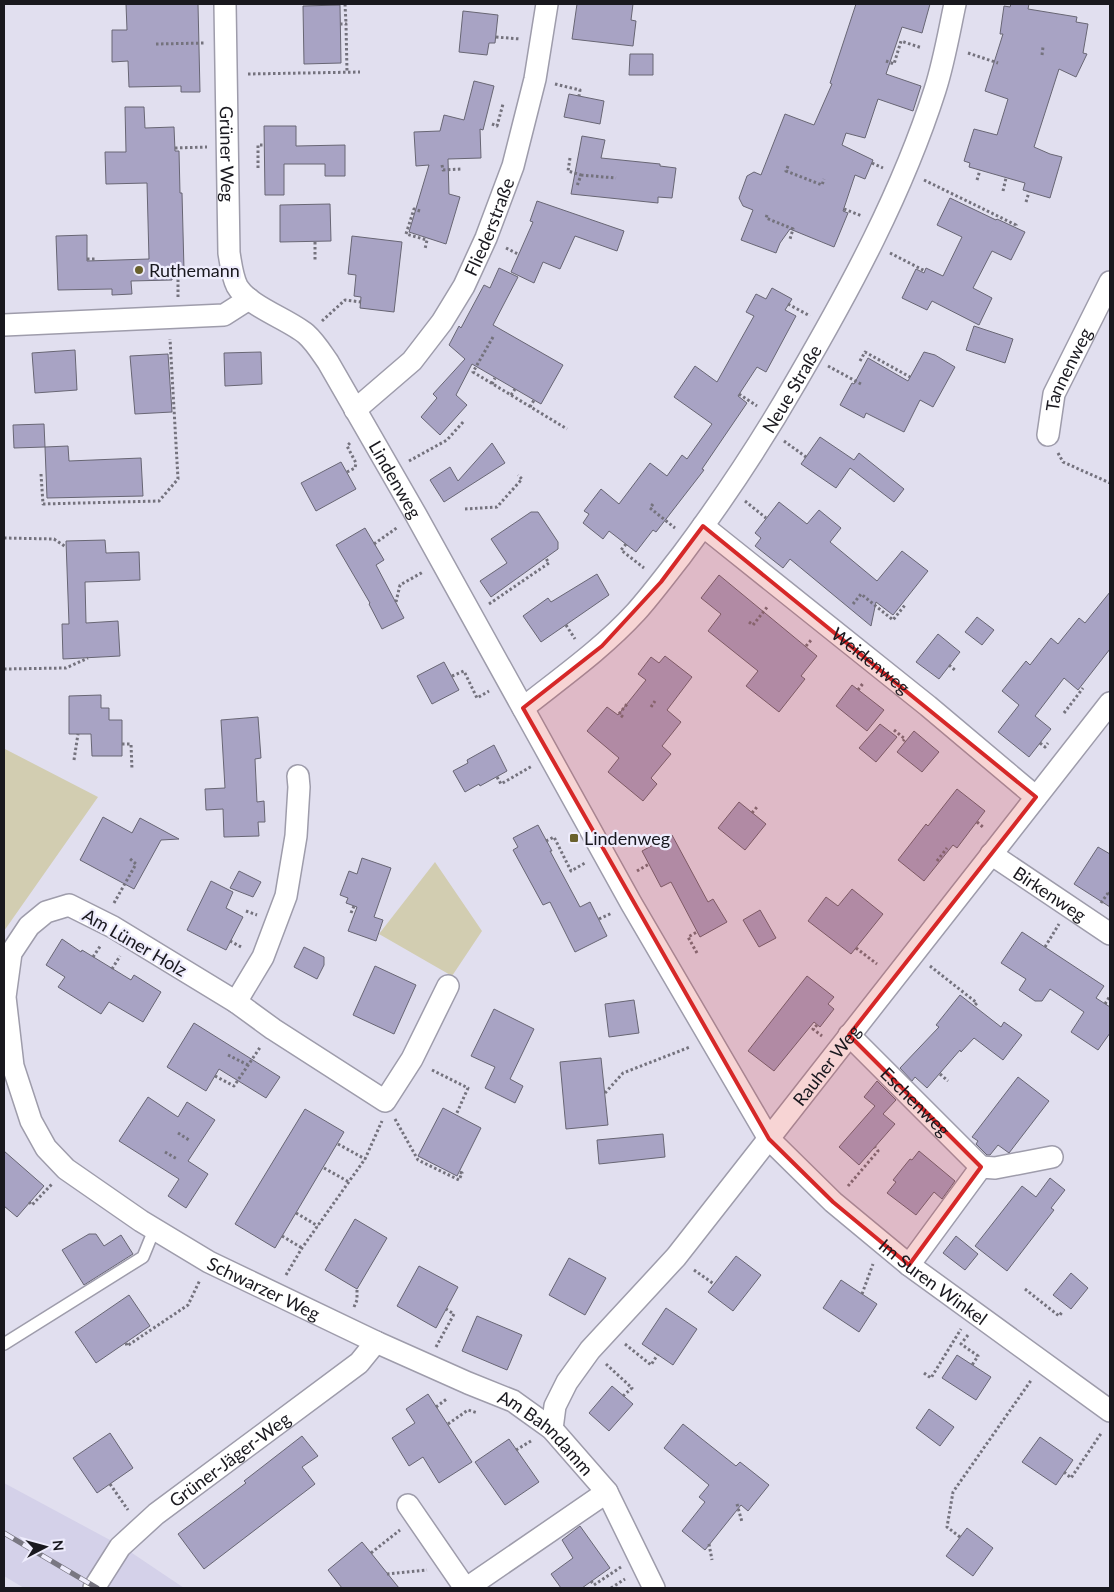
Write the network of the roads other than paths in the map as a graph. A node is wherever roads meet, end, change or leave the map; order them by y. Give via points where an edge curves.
1 (224, 4) edge
2 (547, 4) edge
3 (955, 4) edge
4 (1110, 282) edge
5 (249, 300) junction
6 (4, 325) edge
7 (355, 410) junction
8 (1048, 434) dead end
9 (698, 534) junction
10 (1110, 703) edge
11 (523, 708) junction
12 (298, 776) dead end
13 (1036, 797) junction
14 (991, 854) junction
15 (1110, 934) edge
16 (448, 986) dead end
17 (236, 1002) junction
18 (849, 1035) junction
19 (8, 1065) edge
20 (769, 1139) junction
21 (1052, 1157) dead end
22 (981, 1167) junction
23 (154, 1230) junction
24 (908, 1266) junction
25 (376, 1342) junction
26 (4, 1344) edge
27 (1108, 1419) edge
28 (552, 1429) junction
29 (607, 1492) junction
30 (413, 1512) road end
31 (94, 1588) edge
32 (466, 1588) edge
33 (654, 1588) edge

1 - 5 street, Grüner Weg via 229,253 238,288
2 - 7 street, Fliederstraße via 535,79 514,166 464,286 412,361
3 - 9 street, Neue Straße via 936,88 905,171 872,244 838,310 774,418
4 - 8 street, Tannenweg via 1054,394
5 - 6 street via 224,316
5 - 7 street, Lindenweg via 307,335 323,354
7 - 11 street, Lindenweg
9 - 11 street, Neue Straße via 636,612 602,646
9 - 13 street, Weidenweg via 781,589
10 - 13 street, Rauher Weg
11 - 20 street, Lindenweg
12 - 17 street via 296,836 286,896 263,957
13 - 14 street, Rauher Weg
14 - 15 street, Birkenweg
14 - 18 street, Rauher Weg
16 - 17 street, Am Lüner Holz via 412,1059 385,1100 273,1030
17 - 19 street, Am Lüner Holz via 103,922 69,906 46,912 29,926 11,953 5,997
18 - 20 street, Rauher Weg
18 - 22 street, Eschenweg
19 - 23 street, Schwarzer Weg via 46,1148 66,1169
20 - 24 street, Im Suren Winkel via 833,1202
20 - 28 street, Rauher Weg via 676,1257 590,1350 567,1382 555,1406
21 - 22 street via 995,1168
22 - 24 street
23 - 25 street, Schwarzer Weg via 209,1262
23 - 26 lane via 143,1257
24 - 27 street, Im Suren Winkel via 1043,1363
25 - 28 street, Am Bahndamm via 513,1401
25 - 31 street, Grüner-Jäger-Weg via 359,1363 141,1528 120,1547
28 - 29 street, Am Bahndamm
29 - 32 street
29 - 33 street, Am Bahndamm
30 - 32 street

